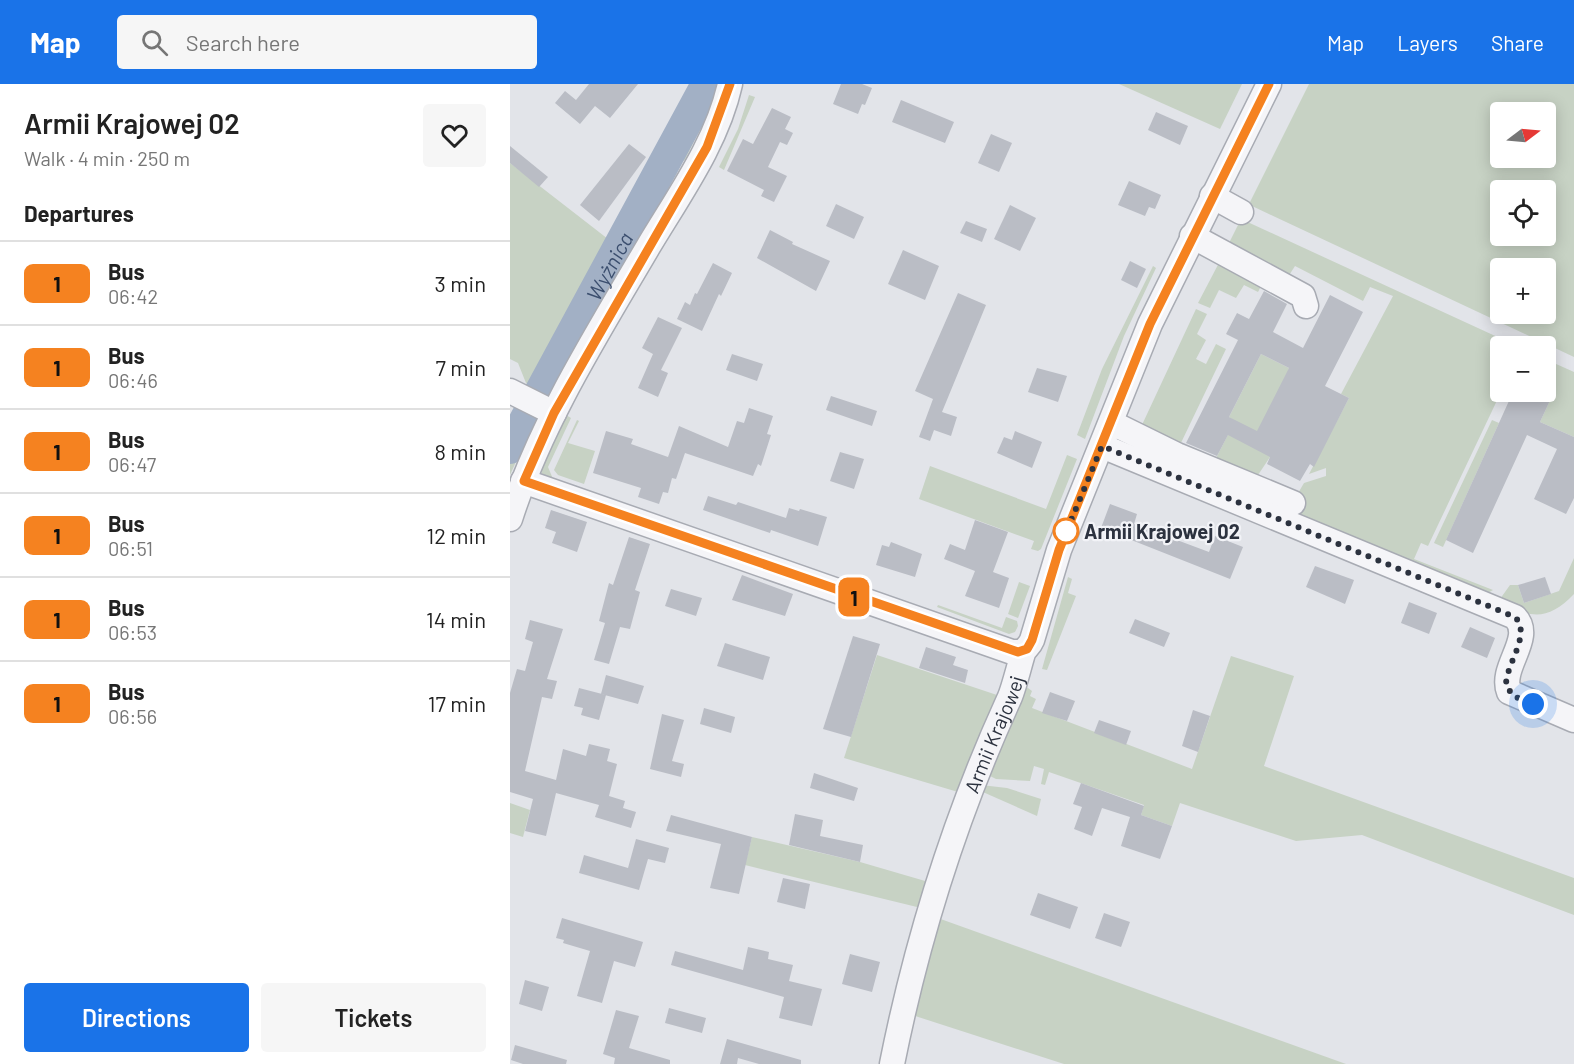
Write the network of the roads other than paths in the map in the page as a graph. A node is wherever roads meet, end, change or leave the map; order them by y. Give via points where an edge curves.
1 (730, 84) edge
2 (1269, 84) edge
3 (1212, 196) junction
4 (1241, 212) dead end
5 (1192, 236) junction
6 (1306, 306) dead end
7 (530, 399) edge
8 (1112, 423) junction
9 (1102, 446) junction
10 (524, 481) junction
11 (1293, 503) dead end
12 (510, 519) edge
13 (1023, 652) junction
14 (1574, 720) edge
15 (892, 1064) edge

1 - 7 street via 707,147
2 - 3 street, Armii Krajowej
3 - 4 street
3 - 5 street, Armii Krajowej
5 - 6 street via 1303,296
5 - 8 street, Armii Krajowej via 1150,324
7 - 10 street
8 - 9 street, Armii Krajowej
8 - 11 street
9 - 13 street, Armii Krajowej via 1059,550 1032,640
9 - 14 street via 1515,617 1522,628 1506,676 1509,692
10 - 12 street
10 - 13 street via 1012,652
13 - 15 street, Armii Krajowej via 1017,683 952,840 903,1009

